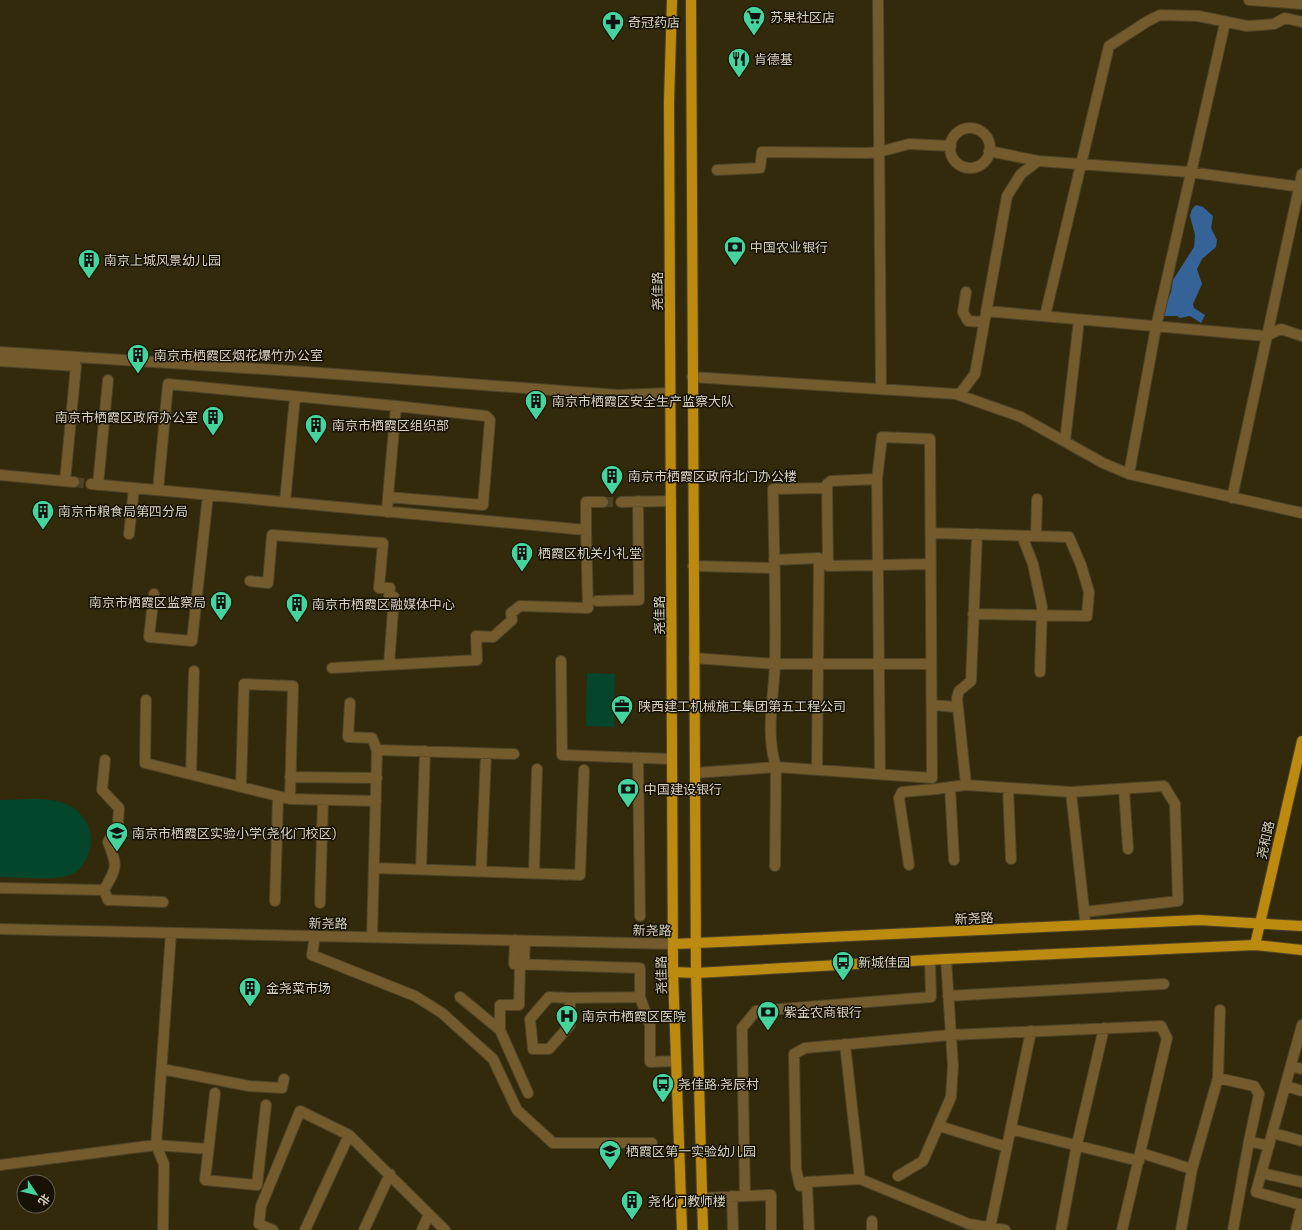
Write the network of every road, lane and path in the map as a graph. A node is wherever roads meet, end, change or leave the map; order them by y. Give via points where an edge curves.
1 (672, 0) edge
2 (691, 0) edge
3 (878, 0) edge
4 (1249, 0) edge
5 (1302, 4) edge
6 (1302, 22) edge
7 (1225, 23) junction
8 (951, 146) junction
9 (879, 152) junction
10 (989, 152) junction
11 (1038, 161) junction
12 (1082, 164) junction
13 (717, 170) dead end
14 (1190, 172) junction
15 (1302, 174) edge
16 (1300, 187) edge
17 (966, 292) dead end
18 (986, 311) junction
19 (1045, 316) junction
20 (1079, 320) junction
21 (984, 322) junction
22 (1156, 326) junction
23 (1266, 336) junction
24 (1302, 336) edge
25 (0, 352) edge
26 (0, 361) edge
27 (692, 377) junction
28 (108, 380) dead end
29 (881, 389) junction
30 (670, 393) junction
31 (959, 395) junction
32 (295, 397) junction
33 (396, 406) junction
34 (1065, 441) junction
35 (1129, 474) junction
36 (0, 475) edge
37 (877, 479) junction
38 (134, 488) junction
39 (827, 488) junction
40 (158, 490) junction
41 (208, 495) junction
42 (388, 497) junction
43 (1232, 498) junction
44 (1037, 499) dead end
45 (638, 501) junction
46 (671, 501) junction
47 (285, 502) junction
48 (603, 502) tunnel mouth
49 (621, 502) tunnel mouth
50 (387, 512) junction
51 (1302, 513) edge
52 (586, 530) junction
53 (931, 533) junction
54 (130, 534) dead end
55 (977, 534) junction
56 (1022, 536) junction
57 (1036, 536) junction
58 (824, 558) junction
59 (774, 564) junction
60 (931, 564) junction
61 (878, 565) junction
62 (693, 566) junction
63 (250, 581) dead end
64 (154, 594) dead end
65 (597, 601) dead end
66 (973, 614) junction
67 (1042, 615) junction
68 (694, 658) junction
69 (561, 660) dead end
70 (879, 662) junction
71 (775, 664) junction
72 (818, 664) junction
73 (931, 664) junction
74 (389, 665) junction
75 (332, 668) dead end
76 (194, 671) dead end
77 (1040, 672) dead end
78 (146, 700) dead end
79 (350, 703) dead end
80 (932, 705) junction
81 (957, 706) junction
82 (1302, 741) edge
83 (378, 750) junction
84 (425, 751) junction
85 (486, 754) junction
86 (514, 754) dead end
87 (638, 758) junction
88 (672, 759) junction
89 (105, 760) dead end
90 (776, 767) junction
91 (537, 769) dead end
92 (584, 770) dead end
93 (817, 770) junction
94 (695, 773) junction
95 (192, 774) junction
96 (880, 774) junction
97 (290, 777) junction
98 (376, 778) junction
99 (966, 785) junction
100 (241, 787) junction
101 (950, 787) junction
102 (1008, 788) junction
103 (1124, 789) junction
104 (1071, 792) junction
105 (278, 796) junction
106 (290, 799) junction
107 (323, 800) junction
108 (376, 801) junction
109 (1128, 849) dead end
110 (1011, 859) dead end
111 (954, 860) dead end
112 (909, 865) dead end
113 (775, 866) dead end
114 (374, 868) junction
115 (421, 869) junction
116 (481, 871) junction
117 (534, 873) junction
118 (0, 888) edge
119 (104, 890) junction
120 (275, 901) dead end
121 (163, 902) dead end
122 (320, 903) dead end
123 (1084, 912) junction
124 (640, 916) dead end
125 (1258, 923) junction
126 (1086, 926) junction
127 (1302, 926) edge
128 (0, 929) edge
129 (171, 933) junction
130 (315, 936) junction
131 (372, 937) junction
132 (520, 940) junction
133 (696, 943) junction
134 (674, 944) junction
135 (1255, 945) junction
136 (1302, 950) edge
137 (946, 959) junction
138 (930, 960) junction
139 (522, 965) junction
140 (673, 972) junction
141 (696, 973) junction
142 (1164, 984) dead end
143 (948, 996) junction
144 (460, 997) dead end
145 (640, 997) junction
146 (570, 998) junction
147 (1220, 1010) dead end
148 (1302, 1025) edge
149 (1104, 1028) junction
150 (500, 1030) junction
151 (1031, 1031) junction
152 (950, 1035) junction
153 (845, 1044) junction
154 (676, 1061) junction
155 (1292, 1066) junction
156 (1302, 1068) edge
157 (162, 1069) junction
158 (1218, 1078) junction
159 (284, 1079) dead end
160 (1286, 1086) junction
161 (1302, 1091) edge
162 (215, 1093) dead end
163 (528, 1093) dead end
164 (266, 1106) dead end
165 (940, 1126) junction
166 (1011, 1129) junction
167 (1273, 1133) junction
168 (349, 1135) junction
169 (1248, 1141) junction
170 (1302, 1141) edge
171 (652, 1143) dead end
172 (1077, 1144) junction
173 (156, 1145) junction
174 (1269, 1146) junction
175 (1007, 1147) junction
176 (208, 1149) junction
177 (1140, 1157) junction
178 (0, 1165) edge
179 (1192, 1169) junction
180 (1262, 1173) junction
181 (390, 1174) junction
182 (898, 1176) dead end
183 (860, 1179) junction
184 (807, 1182) junction
185 (1302, 1182) edge
186 (732, 1196) junction
187 (744, 1196) junction
188 (702, 1198) junction
189 (1302, 1204) edge
190 (429, 1214) junction
191 (990, 1228) junction
192 (163, 1230) edge
193 (273, 1230) edge
194 (305, 1230) edge
195 (364, 1230) edge
196 (422, 1230) edge
197 (445, 1230) edge
198 (682, 1230) edge
199 (703, 1230) edge
200 (733, 1230) edge
201 (771, 1230) edge
202 (808, 1230) edge
203 (1006, 1230) edge
204 (1061, 1230) edge
205 (1122, 1230) edge
206 (1181, 1230) edge
207 (1232, 1230) edge
208 (1296, 1230) edge

1 - 30 main road, 尧佳路 via 669,103
2 - 27 main road
3 - 9 street
4 - 5 street
6 - 7 street via 1286,18 1274,24 1247,26
7 - 12 street via 1198,16 1160,15 1109,46
7 - 14 street
8 - 9 street via 909,144
8 - 10 street via 954,160 964,167 976,167 986,160
8 - 10 street via 958,132 970,128 982,132 986,137
9 - 13 street via 762,152 760,168
9 - 29 street
10 - 11 street
11 - 12 street
11 - 18 street via 1021,174 1007,196
12 - 14 street
12 - 19 street
14 - 16 street
14 - 22 street
15 - 16 street
16 - 23 street
17 - 21 street via 962,312 968,321
18 - 19 street
18 - 21 street
19 - 20 street
20 - 22 street
20 - 34 street
21 - 31 street via 975,374
22 - 23 street
22 - 35 street
23 - 24 street via 1281,329
23 - 43 street
25 - 30 street via 618,395
26 - 36 street via 76,366 70,482
27 - 29 street
27 - 62 main road
28 - 38 street via 95,484
29 - 31 street
30 - 46 main road, 尧佳路
31 - 34 street via 1021,417
32 - 33 street
32 - 40 street via 168,384
32 - 47 street
33 - 42 street
33 - 42 street via 486,416 490,420 483,505
34 - 35 street via 1103,463
35 - 43 street
37 - 39 street via 831,481
37 - 53 street via 882,437 930,439
37 - 61 street
38 - 40 street
38 - 54 street
39 - 58 street
39 - 59 street via 773,489
40 - 41 street
41 - 47 street
41 - 64 street via 192,641 150,637
42 - 50 street
43 - 51 street
44 - 57 street
45 - 46 street
45 - 49 street
45 - 65 street via 638,600
46 - 88 main road, 尧佳路
47 - 50 street
48 - 52 street via 586,502
50 - 52 street
52 - 74 street via 588,608 520,606 512,614 512,620 494,637 476,636 477,660
53 - 55 street
53 - 60 street
55 - 56 street
55 - 66 street
56 - 57 street
56 - 67 street via 1033,564
57 - 67 street via 1069,537 1089,592 1087,616
58 - 59 street
58 - 61 street via 828,566
58 - 72 street
59 - 62 street
59 - 71 street
60 - 61 street
60 - 73 street
61 - 70 street
62 - 68 main road
63 - 74 street via 268,583 272,534 383,543 379,588 390,588 389,596 394,597
66 - 67 street
66 - 81 street via 971,681 960,691
67 - 77 street
68 - 71 street
68 - 94 main road
69 - 87 street via 562,755
70 - 72 street
70 - 73 street
70 - 96 street
71 - 72 street
71 - 90 street via 769,726 771,752
72 - 93 street
73 - 80 street
74 - 75 street
76 - 95 street
78 - 95 street via 145,763
79 - 83 street via 348,736 372,738
80 - 81 street
80 - 96 street via 932,778
81 - 99 street
82 - 125 main road, 尧和路
83 - 84 street
83 - 98 street
84 - 85 street
84 - 115 street
85 - 86 street
85 - 116 street
87 - 88 street
87 - 124 street
88 - 134 main road, 尧佳路
89 - 119 street via 102,790 119,808 118,823 108,842 115,860 115,871
90 - 93 street
90 - 94 street
90 - 113 street
91 - 117 street
92 - 117 street via 580,874
93 - 96 street
94 - 133 main road
95 - 100 street
97 - 98 street
97 - 100 street via 294,686 244,684
97 - 106 street
98 - 108 street
99 - 101 street
99 - 102 street
100 - 105 street
101 - 111 street
101 - 112 street via 902,792 900,798
102 - 104 street
102 - 110 street
103 - 104 street
103 - 109 street
103 - 123 street via 1164,786 1175,804 1178,901
104 - 123 street
105 - 106 street
105 - 120 street
106 - 107 street
107 - 108 street
107 - 122 street
108 - 114 street
114 - 115 street
114 - 131 street
115 - 116 street
116 - 117 street
118 - 119 street
119 - 121 street via 108,900
123 - 126 street
125 - 126 main road, 新尧路 via 1199,920
125 - 127 main road, 新尧路
125 - 135 main road, 尧和路
126 - 133 main road, 新尧路
128 - 129 street, 新尧路
129 - 130 street, 新尧路
129 - 157 street
130 - 131 street, 新尧路
130 - 171 street via 312,955 415,996 442,1013 493,1059 517,1110 553,1143
131 - 132 street, 新尧路
132 - 134 street, 新尧路
132 - 139 street via 514,964
133 - 134 main road, 新尧路
133 - 141 main road
134 - 140 main road, 尧佳路
135 - 136 main road
135 - 137 main road
137 - 138 main road
137 - 143 street
138 - 141 main road
138 - 187 street via 932,997 756,1011 742,1028
139 - 145 street via 640,968
139 - 150 street via 519,1005 500,1005
140 - 141 main road
140 - 154 main road, 尧佳路
141 - 188 main road
142 - 143 street
143 - 152 street
144 - 150 street
145 - 146 street
145 - 154 street via 650,1025 650,1062
146 - 146 street via 570,1025 549,1049 532,1050 530,1019 549,998
147 - 158 street
148 - 155 street
149 - 151 street
149 - 172 street
149 - 177 street via 1161,1026 1167,1038
150 - 163 street
151 - 152 street
151 - 166 street
152 - 153 street
152 - 165 street via 953,1066 951,1097
153 - 183 street
153 - 184 street via 805,1048 794,1054 796,1169 800,1186
154 - 198 main road, 尧佳路
155 - 156 street
155 - 160 street
157 - 159 street via 249,1086 282,1088
157 - 173 street
158 - 169 street via 1254,1086 1258,1094
158 - 179 street
160 - 161 street
160 - 167 street
162 - 176 street
164 - 176 street via 257,1185 205,1180
165 - 175 street
165 - 182 street via 922,1160
166 - 172 street
166 - 175 street
167 - 170 street
167 - 174 street
168 - 181 street
168 - 193 street via 300,1111 261,1206 259,1224
168 - 194 street
169 - 174 street
169 - 207 street
172 - 177 street
172 - 204 street
173 - 176 street
173 - 178 street
173 - 192 street via 164,1164
174 - 180 street
175 - 191 street
177 - 179 street
177 - 205 street
179 - 206 street
180 - 185 street
180 - 189 street via 1256,1192
181 - 190 street
181 - 195 street
183 - 184 street
183 - 191 street via 969,1224
184 - 202 street
186 - 187 street
186 - 188 street
186 - 200 street
187 - 201 street via 771,1195
188 - 199 main road
189 - 208 street
190 - 196 street
190 - 197 street
191 - 203 street

